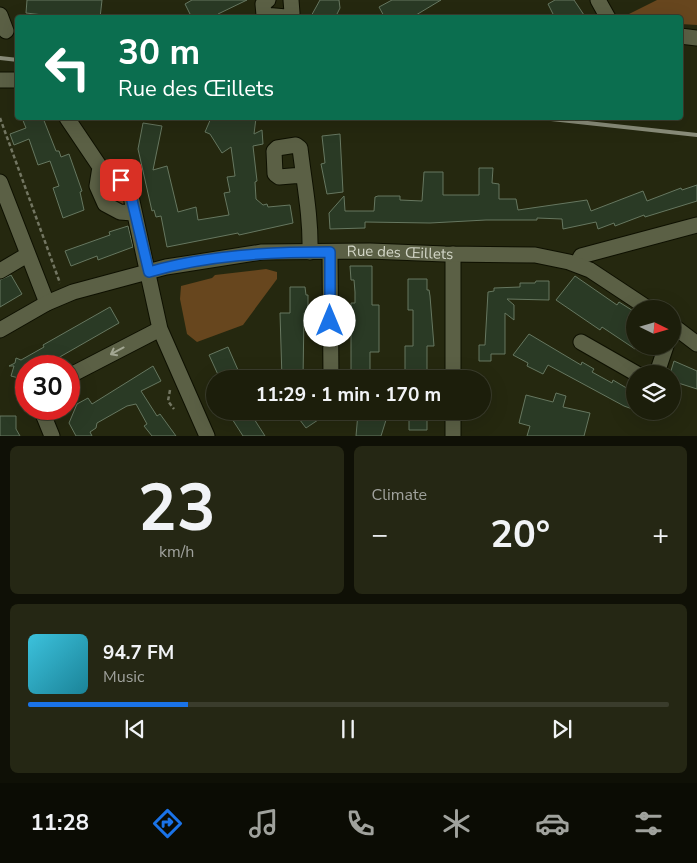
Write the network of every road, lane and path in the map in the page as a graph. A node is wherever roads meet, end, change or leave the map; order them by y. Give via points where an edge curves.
1 (268, 0) edge
2 (291, 0) edge
3 (598, 0) edge
4 (0, 15) edge
5 (264, 15) edge
6 (289, 15) edge
7 (606, 15) edge
8 (6, 31) dead end
9 (683, 36) edge
10 (697, 38) edge
11 (0, 80) edge
12 (15, 80) edge
13 (0, 118) edge
14 (68, 120) edge
15 (100, 167) junction
16 (303, 175) dead end
17 (0, 182) edge
18 (4, 203) edge
19 (133, 213) junction
20 (697, 225) edge
21 (310, 252) junction
22 (330, 252) junction
23 (453, 254) junction
24 (27, 255) junction
25 (577, 264) junction
26 (0, 271) edge
27 (149, 272) junction
28 (58, 279) dead end
29 (636, 300) edge
30 (46, 303) junction
31 (160, 329) junction
32 (0, 330) edge
33 (681, 332) edge
34 (581, 342) dead end
35 (697, 344) edge
36 (626, 368) edge
37 (80, 370) edge
38 (331, 370) edge
39 (453, 370) edge
40 (44, 420) edge
41 (453, 420) edge
42 (52, 436) edge
43 (208, 436) edge
44 (453, 436) edge

1 - 5 street via 263,4
2 - 6 street via 292,13
3 - 7 street
4 - 8 street
9 - 10 street
11 - 12 street
13 - 28 path
14 - 15 street
15 - 19 street via 127,186
15 - 19 street via 98,186 105,204 120,212
16 - 21 street
17 - 18 street
18 - 24 street
19 - 27 street
20 - 25 street via 581,256
21 - 22 street, Rue des Œillets
21 - 27 street, Rue des Œillets via 262,252 173,265
22 - 23 street, Rue des Œillets
22 - 38 street
23 - 25 street, Rue des Œillets via 535,255
23 - 39 street
24 - 26 street
24 - 30 street
25 - 29 street, Rue des Œillets
27 - 30 street, Rue des Œillets via 73,292
27 - 31 street
30 - 32 street, Rue des Œillets
31 -> 37 street
31 - 43 street
33 - 35 street
34 - 36 street
40 - 42 street
41 - 44 street

